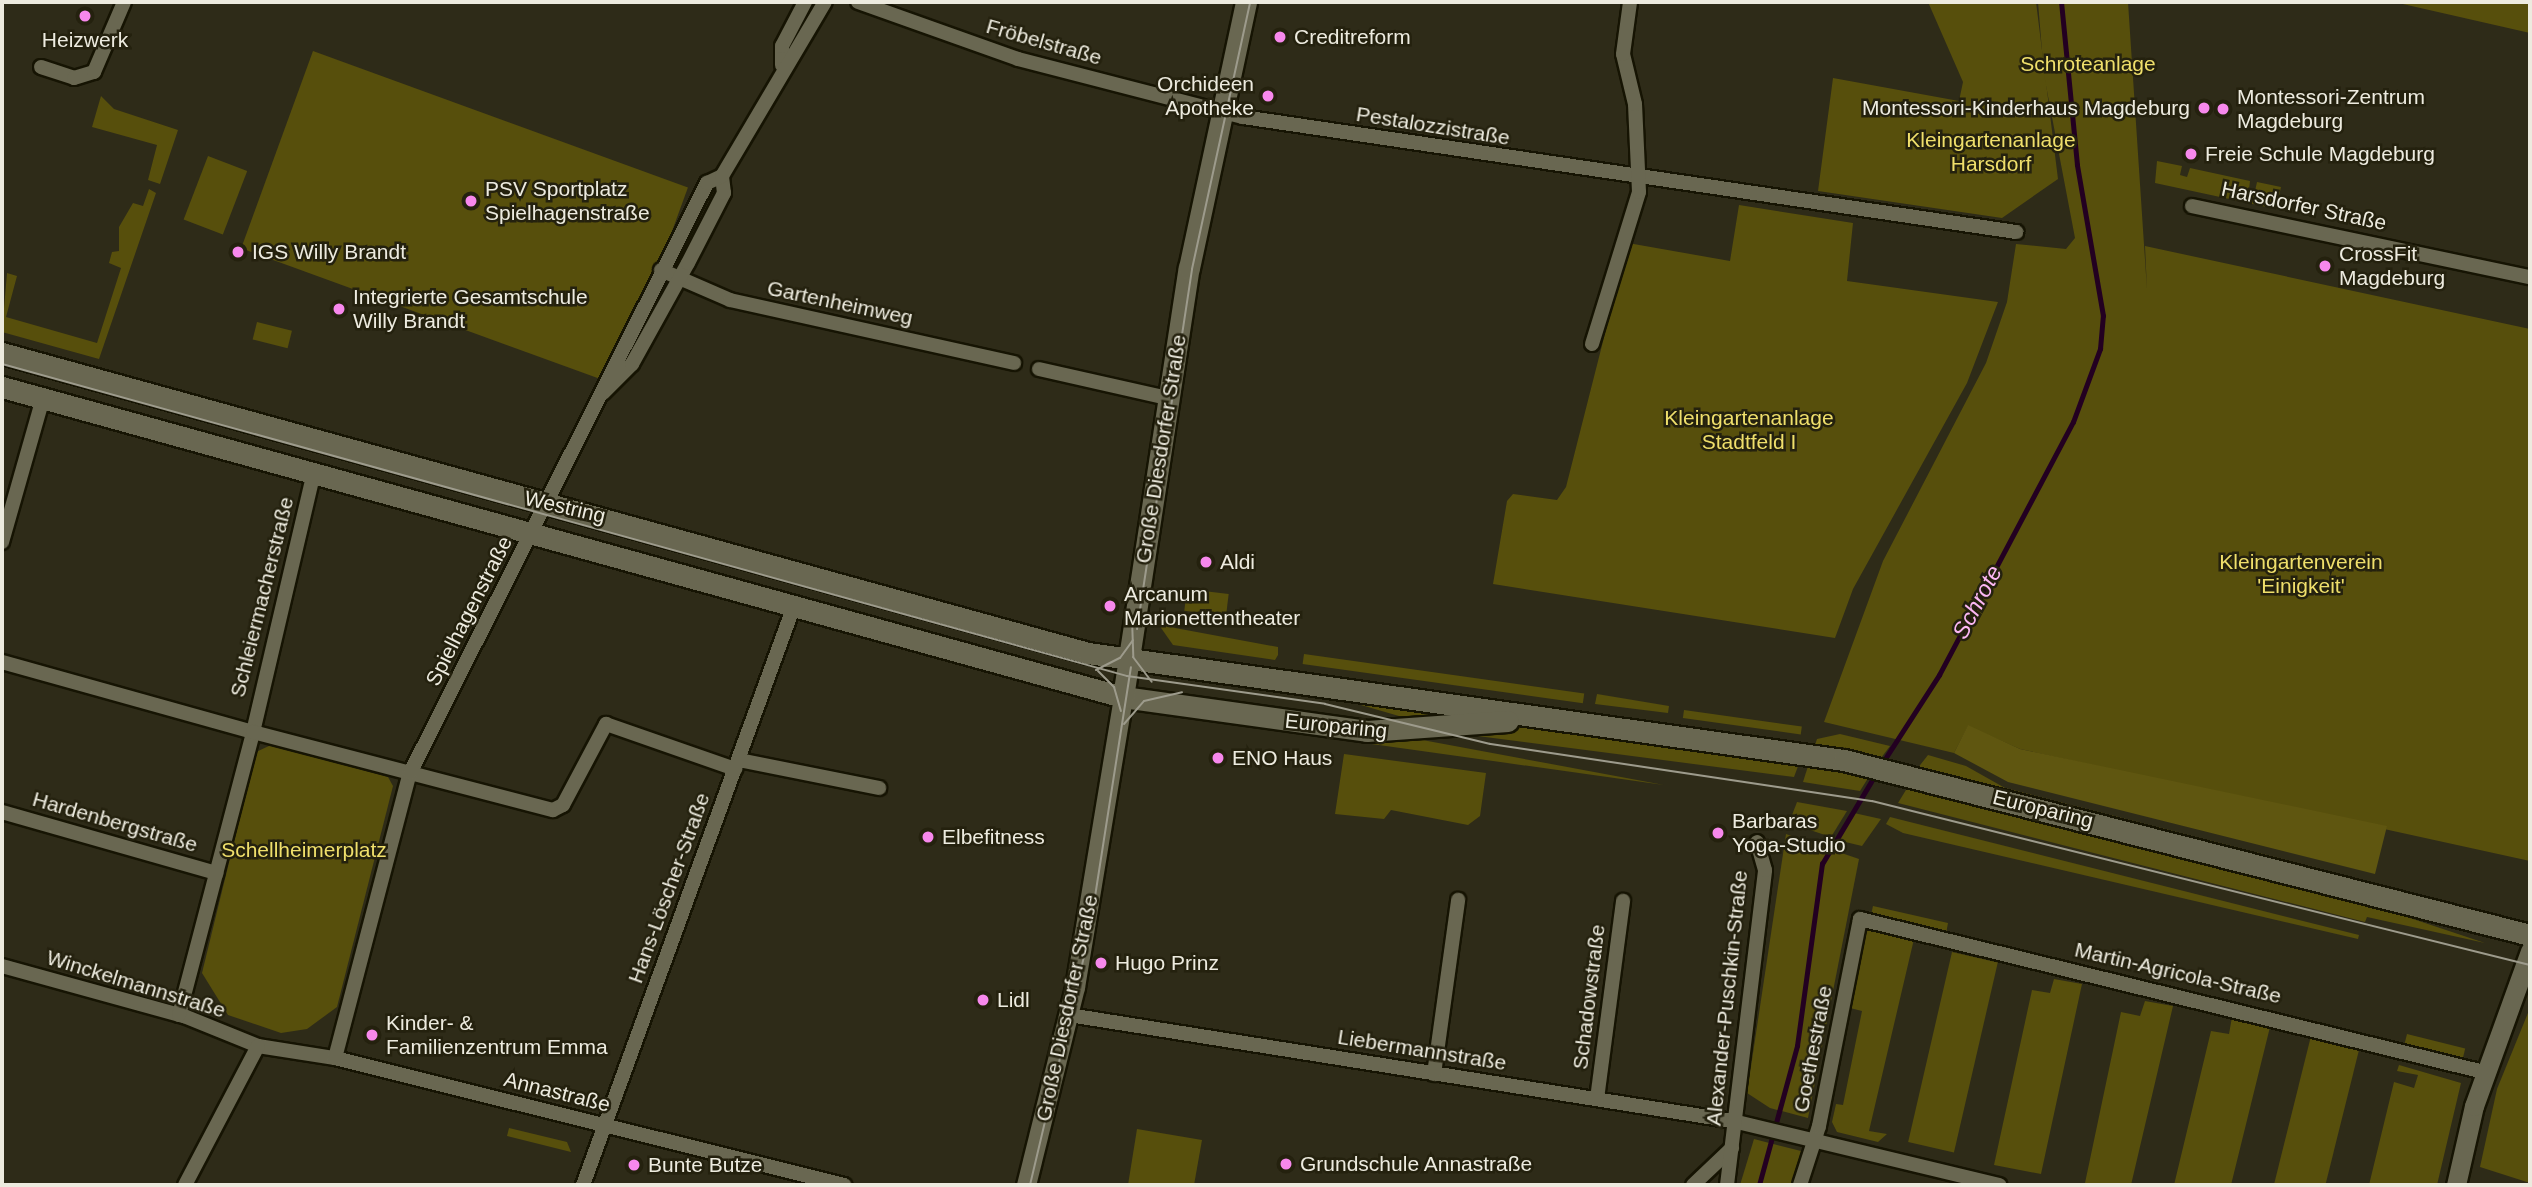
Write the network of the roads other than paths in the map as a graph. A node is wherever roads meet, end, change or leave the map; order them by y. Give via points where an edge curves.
1 (124, 2) edge
2 (805, 2) edge
3 (825, 2) edge
4 (858, 2) edge
5 (1247, 2) edge
6 (1630, 2) edge
7 (782, 65) junction
8 (41, 67) dead end
9 (1222, 112) junction
10 (722, 176) junction
11 (1638, 179) junction
12 (2192, 206) dead end
13 (2016, 232) dead end
14 (661, 270) junction
15 (2530, 277) edge
16 (678, 278) junction
17 (1592, 344) dead end
18 (2, 352) edge
19 (1014, 363) dead end
20 (1039, 369) dead end
21 (2, 387) edge
22 (603, 393) junction
23 (43, 398) junction
24 (1168, 398) junction
25 (314, 472) junction
26 (549, 501) junction
27 (532, 533) junction
28 (2, 542) edge
29 (794, 606) junction
30 (1129, 660) junction
31 (2, 662) edge
32 (1124, 697) junction
33 (1549, 719) junction
34 (253, 732) junction
35 (737, 764) junction
36 (410, 773) junction
37 (879, 788) dead end
38 (2, 812) edge
39 (1757, 842) dead end
40 (216, 873) junction
41 (1458, 900) dead end
42 (1623, 901) dead end
43 (1860, 919) joint
44 (2530, 936) edge
45 (2530, 951) edge
46 (2, 966) edge
47 (179, 1015) junction
48 (1069, 1015) junction
49 (258, 1046) junction
50 (335, 1058) junction
51 (2484, 1072) junction
52 (1434, 1073) junction
53 (1597, 1099) junction
54 (1733, 1121) junction
55 (606, 1126) junction
56 (1813, 1138) junction
57 (1732, 1148) junction
58 (185, 1185) edge
59 (583, 1185) edge
60 (844, 1185) edge
61 (1026, 1185) edge
62 (1693, 1185) edge
63 (1727, 1185) edge
64 (1800, 1185) edge
65 (1999, 1185) edge
66 (2456, 1185) edge

1 - 8 street via 94,72 74,78
2 - 7 street, Spielhagenstraße via 782,46
3 - 7 street, Spielhagenstraße via 797,53
4 - 9 street, Fröbelstraße via 1018,59
5 - 9 main road, Große Diesdorfer Straße
6 - 11 street via 1623,54 1635,104
7 - 10 street, Spielhagenstraße
9 - 11 street, Pestalozzistraße
9 - 24 main road, Große Diesdorfer Straße
10 - 14 street, Spielhagenstraße via 707,183
10 - 16 street, Spielhagenstraße via 724,193
11 - 13 street, Pestalozzistraße
11 - 17 street
12 - 15 street, Harsdorfer Straße
14 - 16 street, Gartenheimweg
14 - 22 street, Spielhagenstraße via 604,378
16 - 19 street, Gartenheimweg via 730,300
16 - 22 street, Spielhagenstraße via 632,364
18 - 26 main road, Westring
20 - 24 street
21 - 23 main road, Westring
22 - 26 street, Spielhagenstraße
23 - 25 main road, Westring
23 - 28 street
24 - 30 main road, Große Diesdorfer Straße
25 - 27 main road, Westring
25 - 34 street, Schleiermacherstraße
26 - 27 street, Spielhagenstraße
26 - 30 main road, Westring via 932,611
27 - 29 main road, Westring
27 - 36 street, Spielhagenstraße
29 - 32 main road, Westring
29 - 35 street, Hans-Löscher-Straße
30 - 32 main road, Große Diesdorfer Straße
30 - 33 main road, Europaring
31 - 34 street
32 - 33 main road, Europaring via 1367,731
32 - 48 street, Große Diesdorfer Straße
33 - 44 main road, Europaring via 1867,765
34 - 36 street
34 - 40 street
35 - 36 street via 608,724 555,810
35 - 37 street
35 - 55 street, Hans-Löscher-Straße
36 - 50 street
38 - 40 street, Hardenbergstraße
39 - 54 street, Alexander-Puschkin-Straße via 1765,870
40 - 47 street
41 - 52 street
42 - 53 street, Schadowstraße
43 - 51 street, Martin-Agricola-Straße
43 - 56 street, Goethestraße
45 - 51 street
46 - 47 street, Winckelmannstraße
47 - 49 street, Winckelmannstraße
48 - 52 street, Liebermannstraße
48 - 61 street, Große Diesdorfer Straße
49 - 50 street, Annastraße
49 - 58 street
50 - 55 street, Annastraße
51 - 66 street
52 - 53 street, Liebermannstraße
53 - 54 street, Liebermannstraße
54 - 56 street, Liebermannstraße
54 - 57 street, Alexander-Puschkin-Straße
55 - 59 street, Hans-Löscher-Straße
55 - 60 street, Annastraße
56 - 64 street, Goethestraße
56 - 65 street, Liebermannstraße
57 - 62 street, Alexander-Puschkin-Straße
57 - 63 street

